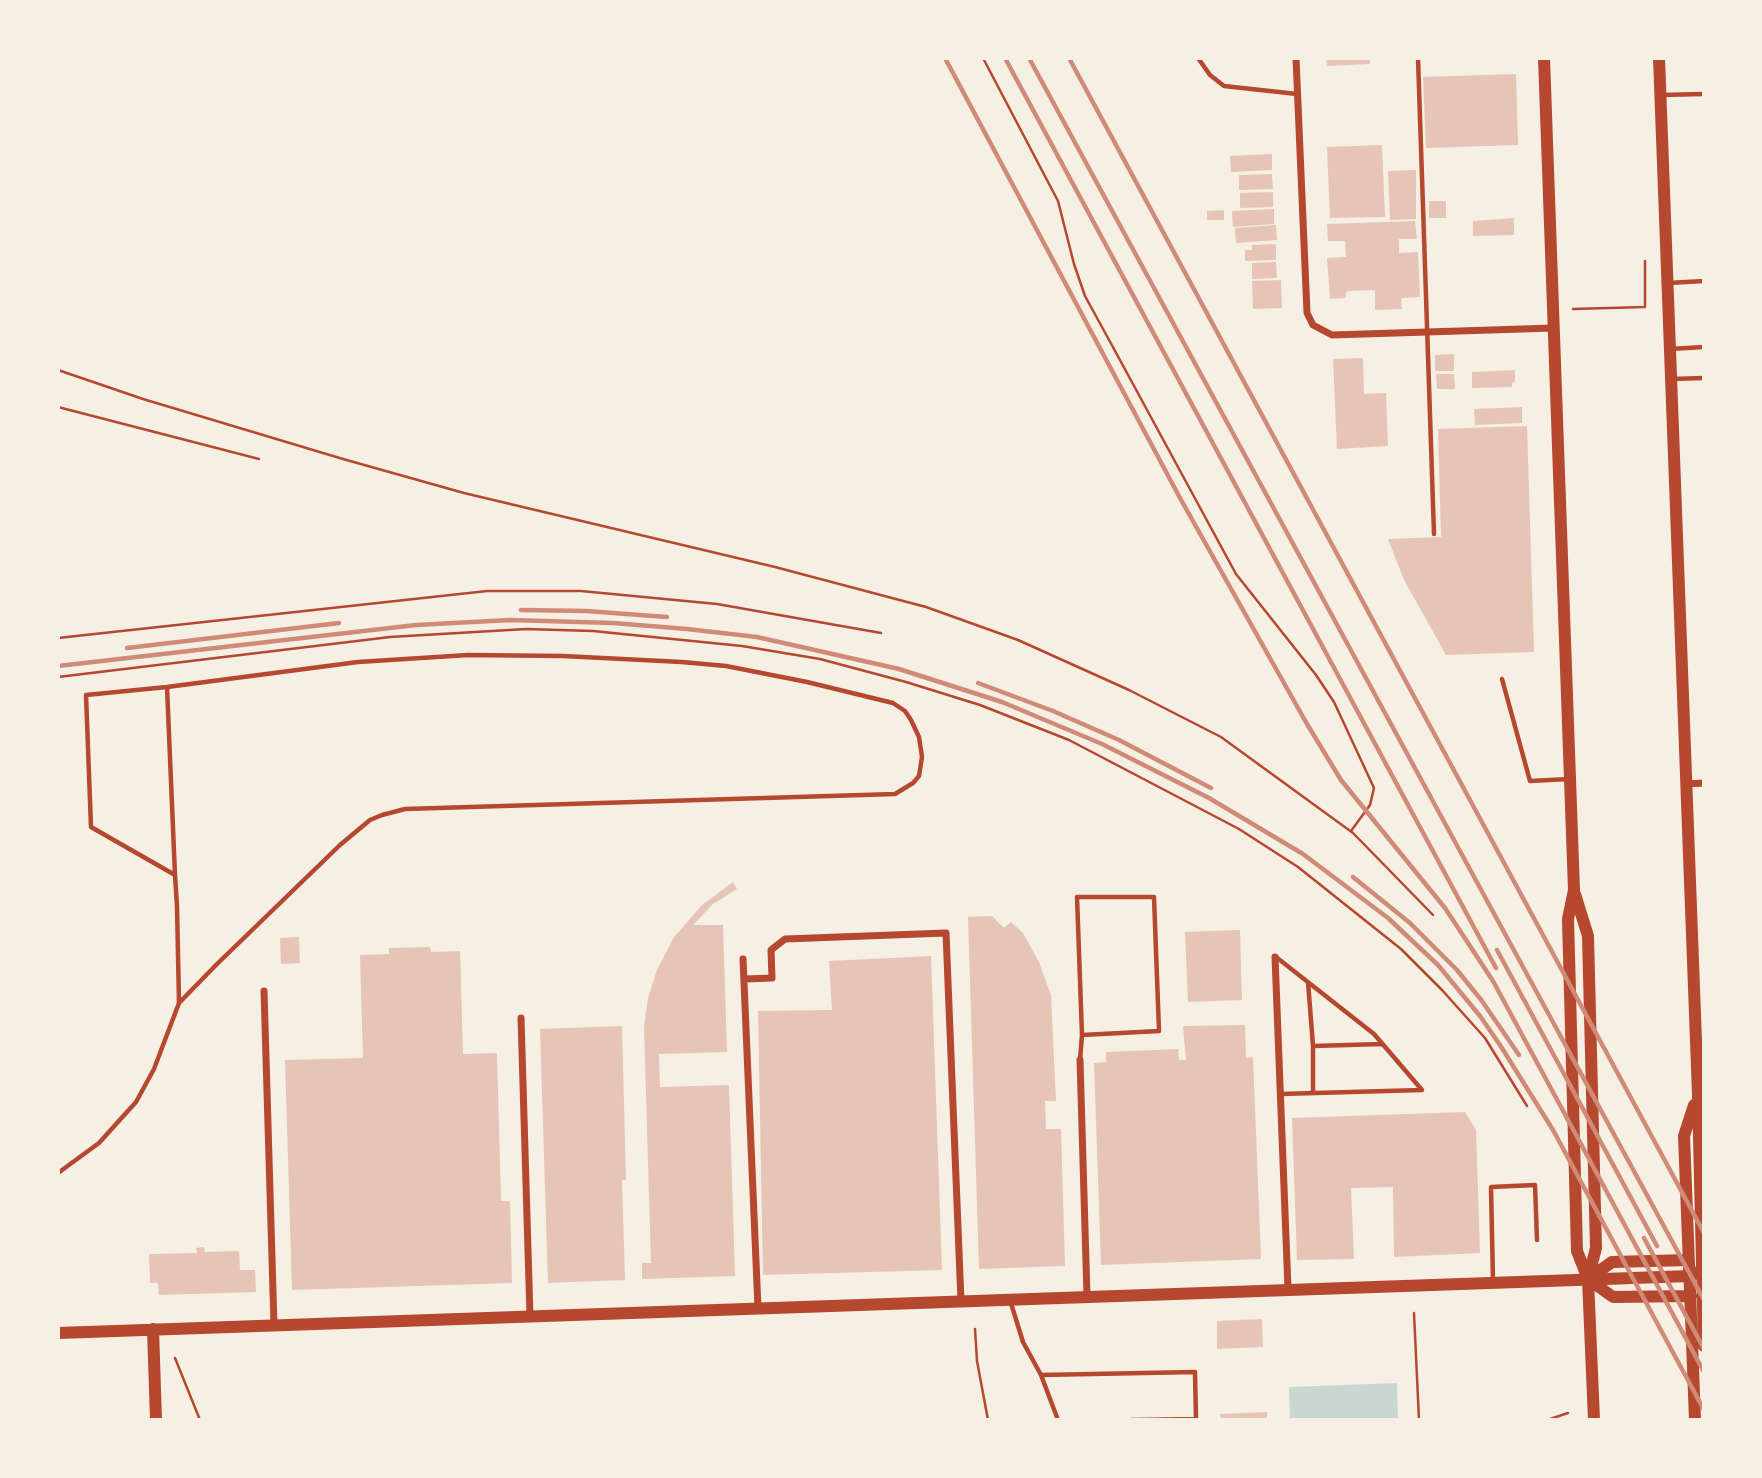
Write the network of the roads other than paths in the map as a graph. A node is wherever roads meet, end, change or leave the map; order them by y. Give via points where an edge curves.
1 (1198, 58) edge
2 (1296, 58) edge
3 (1418, 58) edge
4 (1544, 58) edge
5 (1659, 58) edge
6 (1297, 94) junction
7 (1704, 94) edge
8 (1660, 95) junction
9 (1704, 281) edge
10 (1667, 283) junction
11 (1554, 328) junction
12 (1428, 332) junction
13 (1704, 347) edge
14 (1670, 349) junction
15 (1704, 378) edge
16 (1671, 379) junction
17 (1434, 534) dead end
18 (1502, 680) dead end
19 (167, 687) junction
20 (1570, 779) junction
21 (1704, 783) edge
22 (1686, 784) junction
23 (175, 875) junction
24 (1574, 890) junction
25 (1275, 957) joint
26 (743, 959) dead end
27 (744, 979) junction
28 (1308, 982) junction
29 (264, 991) dead end
30 (179, 1003) junction
31 (521, 1017) dead end
32 (1082, 1035) junction
33 (1383, 1044) junction
34 (1313, 1046) junction
35 (1080, 1060) joint
36 (1313, 1093) junction
37 (1280, 1094) junction
38 (1698, 1094) junction
39 (1704, 1111) edge
40 (1702, 1155) edge
41 (58, 1174) edge
42 (1537, 1240) dead end
43 (1689, 1260) junction
44 (1703, 1269) edge
45 (1690, 1276) junction
46 (1588, 1279) junction
47 (1493, 1282) junction
48 (1703, 1283) edge
49 (1287, 1289) junction
50 (1087, 1296) junction
51 (1691, 1296) junction
52 (1010, 1299) junction
53 (961, 1301) junction
54 (758, 1308) junction
55 (530, 1316) junction
56 (274, 1325) junction
57 (153, 1329) junction
58 (58, 1333) edge
59 (1704, 1346) edge
60 (1041, 1375) junction
61 (156, 1420) edge
62 (1058, 1420) edge
63 (1131, 1420) edge
64 (1594, 1420) edge
65 (1695, 1420) edge

1 - 6 lane via 1224,86
2 - 6 street
3 - 12 lane
4 - 11 main road
5 - 8 main road
6 - 12 street via 1307,313 1313,325 1332,335
7 - 8 lane
8 - 10 main road
9 - 10 lane
10 - 14 main road
11 - 12 street
11 - 20 main road
12 - 17 lane
13 - 14 lane
14 - 16 main road
15 - 16 lane
16 - 22 main road
18 - 20 lane via 1530,781
19 - 23 lane
19 - 23 lane via 86,695 92,827
19 - 30 lane via 358,662 468,654 726,666 892,703 911,719 922,757 914,783 895,794 405,809 382,814 340,845
20 - 24 main road
21 - 22 street
22 - 38 main road
23 - 30 lane
24 - 46 main road via 1568,919 1577,1251
24 - 46 main road via 1588,936 1596,1248
25 - 28 lane
25 - 37 street
26 - 27 street
27 - 53 street via 772,978 771,950 785,939 946,933
27 - 54 street
28 - 33 lane
28 - 34 lane
29 - 56 street
30 - 41 lane via 159,1060 136,1102 99,1143
31 - 55 street
32 - 32 lane via 1159,1031 1154,897 1077,897
32 - 35 lane
33 - 34 lane
33 - 36 lane via 1422,1090
34 - 36 lane
35 - 50 street
36 - 37 lane
37 - 49 street
38 - 39 main road
38 - 40 main road
38 - 43 main road via 1684,1136
40 - 44 main road
42 - 47 lane via 1535,1185 1491,1187
43 - 45 main road
43 - 46 main road via 1612,1262
44 - 45 main road
44 - 48 main road
45 - 46 main road
45 - 48 main road
45 - 51 main road
46 - 47 main road
46 - 51 main road via 1613,1297
46 - 64 main road
47 - 49 main road
48 - 59 main road
49 - 50 main road
50 - 52 main road
51 - 65 main road
52 - 53 main road
52 - 60 lane via 1023,1342
53 - 54 main road
54 - 55 main road
55 - 56 main road
56 - 57 main road
57 - 58 main road
57 - 61 main road
60 - 62 lane
60 - 63 lane via 1195,1372 1196,1419

